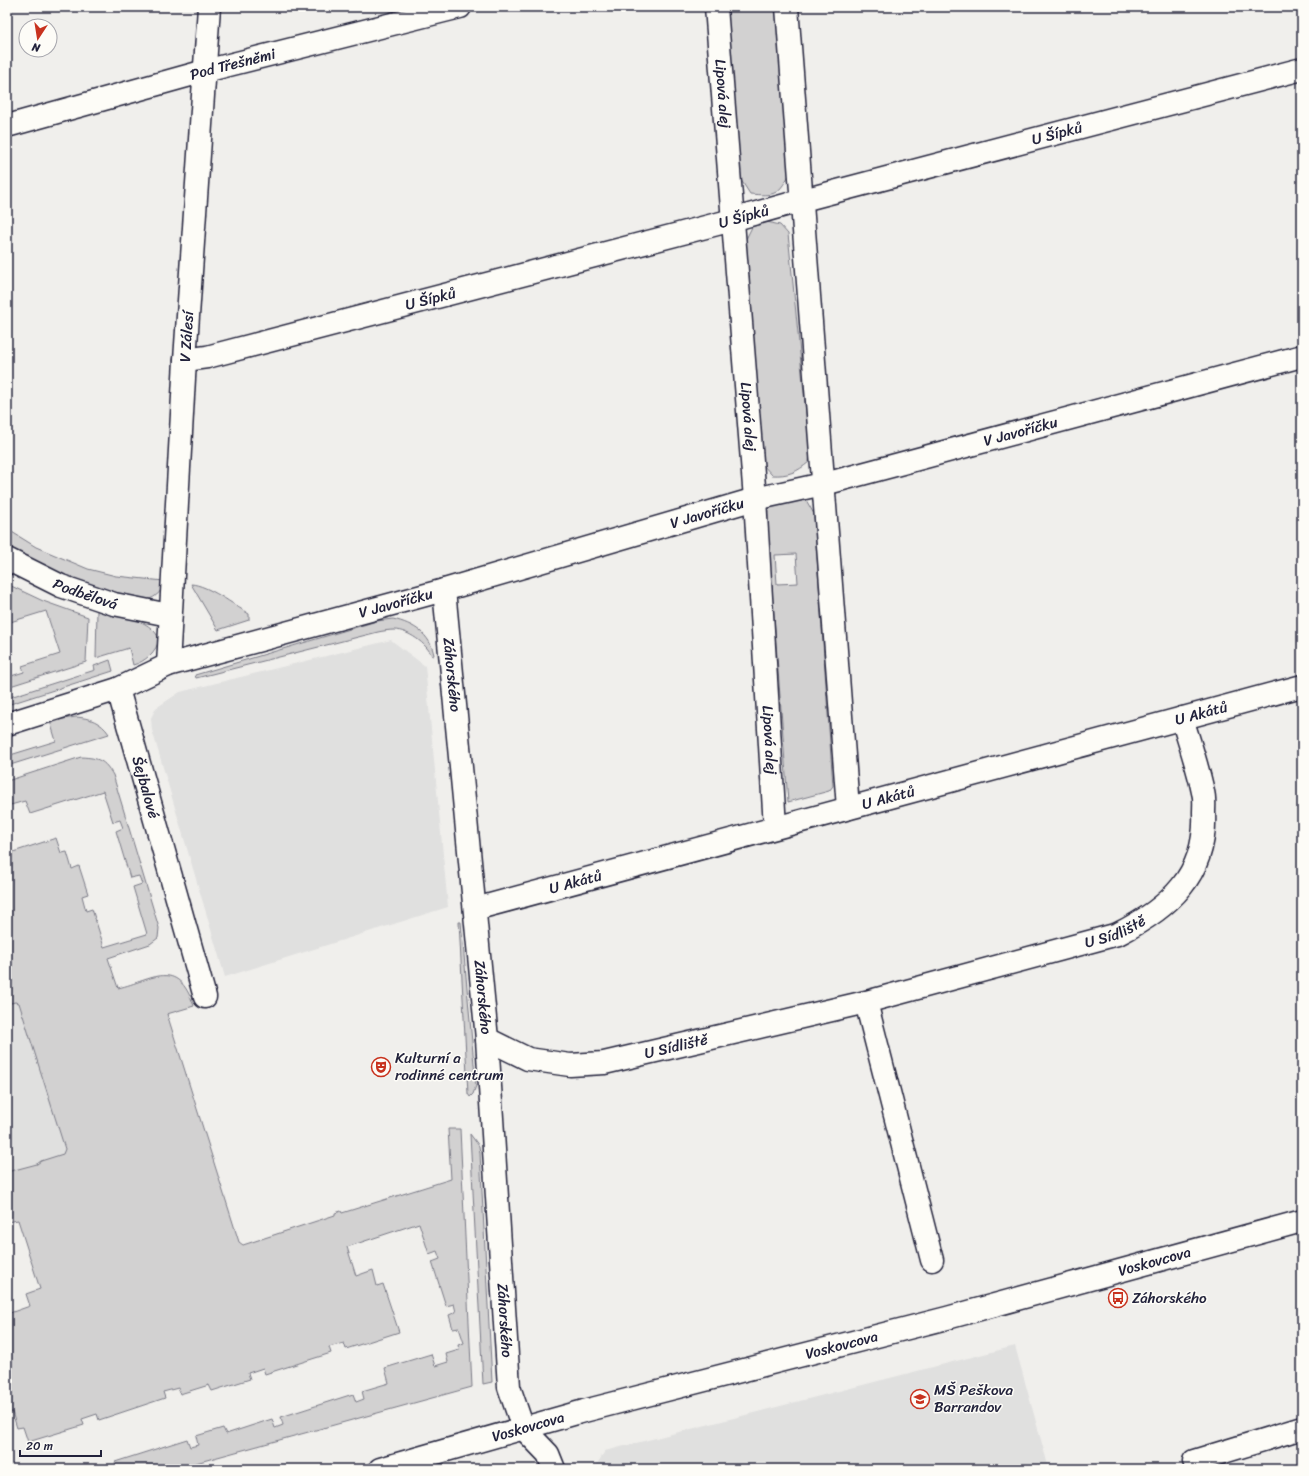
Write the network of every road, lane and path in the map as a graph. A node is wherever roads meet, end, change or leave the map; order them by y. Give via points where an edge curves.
1 (209, 7) edge
2 (460, 7) edge
3 (716, 7) edge
4 (787, 7) edge
5 (1302, 69) edge
6 (204, 72) junction
7 (7, 126) edge
8 (803, 200) junction
9 (734, 220) junction
10 (1302, 356) edge
11 (184, 360) junction
12 (822, 484) junction
13 (755, 499) junction
14 (7, 559) edge
15 (444, 590) junction
16 (169, 615) junction
17 (168, 665) junction
18 (1302, 686) edge
19 (118, 689) junction
20 (1182, 718) junction
21 (7, 724) edge
22 (848, 808) junction
23 (775, 827) junction
24 (475, 909) junction
25 (205, 997) dead end
26 (866, 1002) junction
27 (488, 1039) junction
28 (1302, 1221) edge
29 (932, 1260) dead end
30 (523, 1428) junction
31 (1302, 1428) edge
32 (1194, 1461) dead end
33 (380, 1469) edge
34 (554, 1469) edge

1 - 6 street, V Zálesí
2 - 6 street, Pod Třešněmi
3 - 9 street, Lipová alej
4 - 8 street
5 - 8 street, U Šípků
6 - 7 street, Pod Třešněmi
6 - 11 street, V Zálesí
8 - 9 street, U Šípků
8 - 12 street
9 - 11 street, U Šípků via 207,357
9 - 13 street, Lipová alej
10 - 12 street, V Javoříčku
11 - 16 street, V Zálesí
12 - 13 street, V Javoříčku
12 - 22 street
13 - 15 street, V Javoříčku
13 - 23 street, Lipová alej
14 - 16 street, Podbělová via 61,586 114,604
15 - 17 street, V Javoříčku
15 - 24 street, Záhorského
16 - 17 street, V Zálesí
17 - 19 street, V Javoříčku
18 - 20 street, U Akátů
19 - 21 street
19 - 25 street, Šejbalové
20 - 22 street, U Akátů
20 - 26 street, U Sídliště via 1204,793 1205,831 1199,858 1184,885 1164,905 1144,921 1118,934
22 - 23 street, U Akátů
23 - 24 street, U Akátů
24 - 27 street, Záhorského
26 - 27 street, U Sídliště via 604,1063 570,1065 528,1059
26 - 29 street
27 - 30 street, Záhorského via 509,1387
28 - 30 street, Voskovcova via 954,1316
30 - 33 street, Voskovcova
30 - 34 street via 548,1454
31 - 32 street

